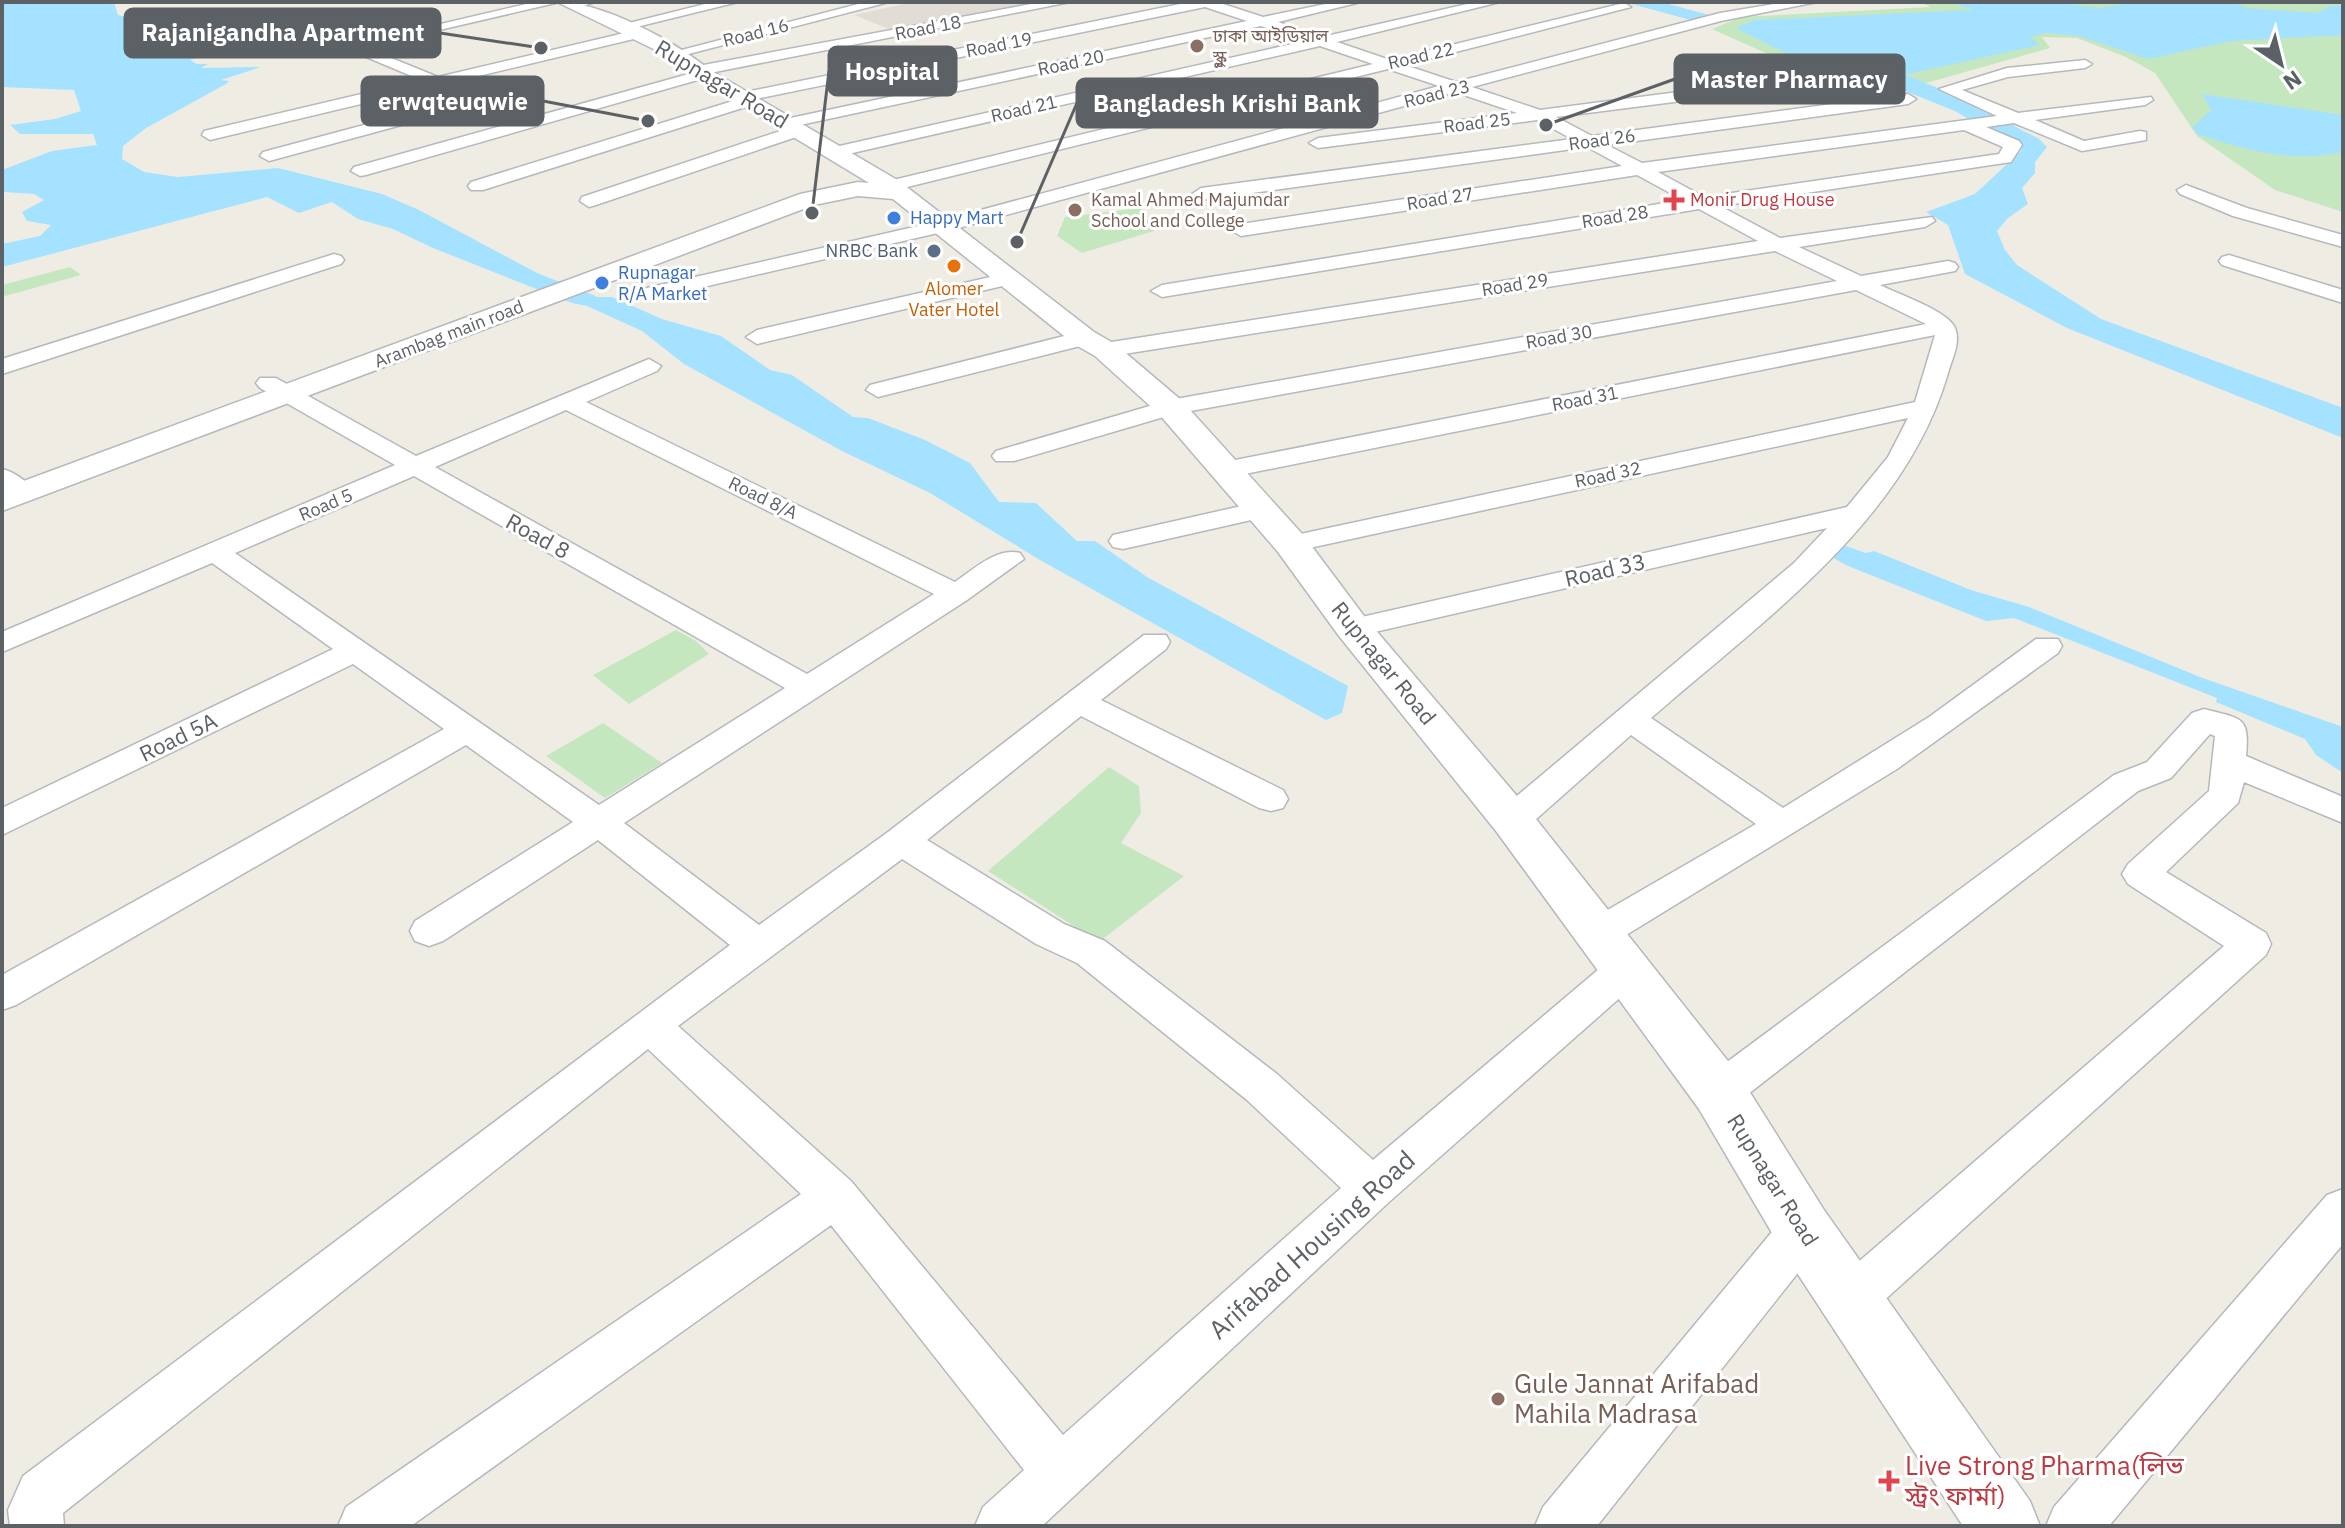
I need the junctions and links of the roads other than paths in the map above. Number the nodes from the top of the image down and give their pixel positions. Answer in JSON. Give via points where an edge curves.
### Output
{"nodes":[{"id":1,"x":731,"y":2,"type":"edge"},
{"id":2,"x":882,"y":2,"type":"edge"},
{"id":3,"x":1063,"y":2,"type":"edge"},
{"id":4,"x":1206,"y":2,"type":"edge"},
{"id":5,"x":1354,"y":2,"type":"edge"},
{"id":6,"x":1493,"y":2,"type":"edge"},
{"id":7,"x":1810,"y":2,"type":"edge"},
{"id":8,"x":570,"y":3,"type":"edge"},
{"id":9,"x":1624,"y":6,"type":"edge"},
{"id":10,"x":1668,"y":18,"type":"dead end"},
{"id":11,"x":1264,"y":21,"type":"junction"},
{"id":12,"x":1698,"y":26,"type":"junction"},
{"id":13,"x":628,"y":30,"type":"junction"},
{"id":14,"x":405,"y":34,"type":"dead end"},
{"id":15,"x":1322,"y":40,"type":"junction"},
{"id":16,"x":369,"y":53,"type":"dead end"},
{"id":17,"x":1389,"y":63,"type":"junction"},
{"id":18,"x":2085,"y":64,"type":"dead end"},
{"id":19,"x":693,"y":66,"type":"junction"},
{"id":20,"x":1831,"y":77,"type":"dead end"},
{"id":21,"x":434,"y":81,"type":"junction"},
{"id":22,"x":1461,"y":88,"type":"junction"},
{"id":23,"x":746,"y":99,"type":"junction"},
{"id":24,"x":1908,"y":99,"type":"dead end"},
{"id":25,"x":2145,"y":100,"type":"dead end"},
{"id":26,"x":517,"y":112,"type":"dead end"},
{"id":27,"x":1540,"y":115,"type":"junction"},
{"id":28,"x":2012,"y":118,"type":"junction"},
{"id":29,"x":541,"y":121,"type":"junction"},
{"id":30,"x":1967,"y":124,"type":"junction"},
{"id":31,"x":793,"y":127,"type":"junction"},
{"id":32,"x":210,"y":135,"type":"dead end"},
{"id":33,"x":2140,"y":136,"type":"dead end"},
{"id":34,"x":1590,"y":142,"type":"junction"},
{"id":35,"x":269,"y":156,"type":"dead end"},
{"id":36,"x":846,"y":158,"type":"junction"},
{"id":37,"x":1170,"y":162,"type":"junction"},
{"id":38,"x":1640,"y":169,"type":"junction"},
{"id":39,"x":360,"y":171,"type":"dead end"},
{"id":40,"x":477,"y":186,"type":"dead end"},
{"id":41,"x":895,"y":190,"type":"junction"},
{"id":42,"x":2186,"y":190,"type":"dead end"},
{"id":43,"x":1201,"y":194,"type":"junction"},
{"id":44,"x":589,"y":201,"type":"dead end"},
{"id":45,"x":1700,"y":203,"type":"junction"},
{"id":46,"x":1231,"y":221,"type":"junction"},
{"id":47,"x":1925,"y":221,"type":"dead end"},
{"id":48,"x":944,"y":226,"type":"junction"},
{"id":49,"x":2343,"y":241,"type":"edge"},
{"id":50,"x":1777,"y":244,"type":"junction"},
{"id":51,"x":334,"y":260,"type":"dead end"},
{"id":52,"x":2229,"y":261,"type":"dead end"},
{"id":53,"x":1948,"y":267,"type":"dead end"},
{"id":54,"x":1283,"y":271,"type":"junction"},
{"id":55,"x":570,"y":279,"type":"junction"},
{"id":56,"x":1008,"y":279,"type":"junction"},
{"id":57,"x":1859,"y":283,"type":"junction"},
{"id":58,"x":1162,"y":291,"type":"dead end"},
{"id":59,"x":647,"y":294,"type":"dead end"},
{"id":60,"x":2343,"y":297,"type":"edge"},
{"id":61,"x":1944,"y":327,"type":"junction"},
{"id":62,"x":757,"y":337,"type":"dead end"},
{"id":63,"x":1094,"y":344,"type":"junction"},
{"id":64,"x":649,"y":366,"type":"dead end"},
{"id":65,"x":2,"y":367,"type":"edge"},
{"id":66,"x":278,"y":389,"type":"junction"},
{"id":67,"x":878,"y":390,"type":"dead end"},
{"id":68,"x":568,"y":402,"type":"junction"},
{"id":69,"x":1170,"y":407,"type":"junction"},
{"id":70,"x":1926,"y":407,"type":"junction"},
{"id":71,"x":1005,"y":456,"type":"dead end"},
{"id":72,"x":416,"y":467,"type":"junction"},
{"id":73,"x":1225,"y":470,"type":"junction"},
{"id":74,"x":7,"y":486,"type":"edge"},
{"id":75,"x":1259,"y":510,"type":"junction"},
{"id":76,"x":1856,"y":513,"type":"junction"},
{"id":77,"x":1123,"y":541,"type":"dead end"},
{"id":78,"x":1291,"y":544,"type":"junction"},
{"id":79,"x":215,"y":552,"type":"junction"},
{"id":80,"x":1010,"y":559,"type":"dead end"},
{"id":81,"x":957,"y":594,"type":"junction"},
{"id":82,"x":1353,"y":628,"type":"junction"},
{"id":83,"x":1155,"y":642,"type":"dead end"},
{"id":84,"x":2,"y":643,"type":"edge"},
{"id":85,"x":2047,"y":646,"type":"dead end"},
{"id":86,"x":354,"y":651,"type":"junction"},
{"id":87,"x":808,"y":688,"type":"junction"},
{"id":88,"x":1079,"y":702,"type":"junction"},
{"id":89,"x":1630,"y":719,"type":"junction"},
{"id":90,"x":465,"y":731,"type":"junction"},
{"id":91,"x":2230,"y":762,"type":"junction"},
{"id":92,"x":1271,"y":799,"type":"dead end"},
{"id":93,"x":2343,"y":811,"type":"edge"},
{"id":94,"x":1512,"y":820,"type":"junction"},
{"id":95,"x":597,"y":821,"type":"junction"},
{"id":96,"x":2,"y":823,"type":"edge"},
{"id":97,"x":1780,"y":823,"type":"junction"},
{"id":98,"x":901,"y":841,"type":"junction"},
{"id":99,"x":429,"y":931,"type":"dead end"},
{"id":100,"x":758,"y":945,"type":"junction"},
{"id":101,"x":1613,"y":951,"type":"junction"},
{"id":102,"x":2,"y":994,"type":"edge"},
{"id":103,"x":649,"y":1025,"type":"junction"},
{"id":104,"x":1719,"y":1092,"type":"junction"},
{"id":105,"x":1373,"y":1188,"type":"junction"},
{"id":106,"x":835,"y":1196,"type":"junction"},
{"id":107,"x":2343,"y":1210,"type":"edge"},
{"id":108,"x":1803,"y":1230,"type":"junction"},
{"id":109,"x":1851,"y":1299,"type":"junction"},
{"id":110,"x":1060,"y":1472,"type":"junction"},
{"id":111,"x":37,"y":1526,"type":"edge"},
{"id":112,"x":365,"y":1526,"type":"edge"},
{"id":113,"x":1002,"y":1526,"type":"edge"},
{"id":114,"x":1562,"y":1526,"type":"edge"},
{"id":115,"x":2005,"y":1526,"type":"edge"},
{"id":116,"x":2073,"y":1526,"type":"edge"}],
"edges":[{"from":1,"to":13,"type":"street"},
{"from":2,"to":19,"type":"street","name":"Road 16"},
{"from":3,"to":19,"type":"street","name":"Road 18"},
{"from":4,"to":11,"type":"street"},
{"from":4,"to":23,"type":"street","name":"Road 19"},
{"from":5,"to":11,"type":"street","name":"Road 20"},
{"from":6,"to":15,"type":"street","name":"Road 21"},
{"from":7,"to":12,"type":"street","name":"Road 23","via":[[1720,17]]},
{"from":8,"to":13,"type":"street","name":"Rupnagar Road"},
{"from":8,"to":14,"type":"street"},
{"from":9,"to":17,"type":"street","name":"Road 22"},
{"from":10,"to":12,"type":"street"},
{"from":11,"to":15,"type":"street"},
{"from":11,"to":31,"type":"street","name":"Road 20"},
{"from":12,"to":22,"type":"street","name":"Road 23"},
{"from":13,"to":19,"type":"street","name":"Rupnagar Road"},
{"from":13,"to":21,"type":"street"},
{"from":15,"to":17,"type":"street"},
{"from":15,"to":36,"type":"street","name":"Road 21"},
{"from":16,"to":21,"type":"street"},
{"from":17,"to":22,"type":"street"},
{"from":17,"to":41,"type":"street","name":"Road 22"},
{"from":18,"to":28,"type":"street","via":[[2007,73],[1947,89]]},
{"from":19,"to":23,"type":"street","name":"Rupnagar Road"},
{"from":19,"to":29,"type":"street"},
{"from":20,"to":27,"type":"street","name":"Road 25"},
{"from":21,"to":32,"type":"street"},
{"from":21,"to":35,"type":"street","via":[[486,101]]},
{"from":22,"to":27,"type":"street"},
{"from":22,"to":37,"type":"street","name":"Road 23"},
{"from":23,"to":31,"type":"street","name":"Rupnagar Road"},
{"from":23,"to":40,"type":"street","name":"Road 19"},
{"from":24,"to":34,"type":"street","name":"Road 26"},
{"from":25,"to":28,"type":"street","name":"Road 27"},
{"from":26,"to":29,"type":"street"},
{"from":27,"to":34,"type":"street"},
{"from":27,"to":37,"type":"street","name":"Road 25"},
{"from":28,"to":30,"type":"street","name":"Road 27"},
{"from":28,"to":33,"type":"street","via":[[2082,146]]},
{"from":29,"to":39,"type":"street"},
{"from":30,"to":38,"type":"street","name":"Road 27"},
{"from":30,"to":45,"type":"street","name":"Road 28","via":[[2013,145],[2005,158]]},
{"from":31,"to":36,"type":"street","name":"Rupnagar Road"},
{"from":31,"to":44,"type":"street"},
{"from":34,"to":38,"type":"street"},
{"from":34,"to":43,"type":"street","name":"Road 26"},
{"from":36,"to":41,"type":"street","name":"Rupnagar Road"},
{"from":36,"to":55,"type":"street","name":"Arambag main road"},
{"from":37,"to":43,"type":"street"},
{"from":37,"to":48,"type":"street","name":"Road 23"},
{"from":38,"to":45,"type":"street"},
{"from":38,"to":46,"type":"street","name":"Road 27"},
{"from":41,"to":48,"type":"street","name":"Rupnagar Road"},
{"from":41,"to":55,"type":"street","name":"Arambag main road","via":[[858,189],[808,199]]},
{"from":42,"to":49,"type":"street","via":[[2240,212]]},
{"from":43,"to":46,"type":"street"},
{"from":45,"to":50,"type":"street"},
{"from":45,"to":54,"type":"street","name":"Road 28"},
{"from":46,"to":54,"type":"street"},
{"from":47,"to":50,"type":"street","name":"Road 29"},
{"from":48,"to":56,"type":"street","name":"Rupnagar Road"},
{"from":48,"to":59,"type":"street","name":"Road 23"},
{"from":50,"to":57,"type":"street"},
{"from":50,"to":63,"type":"street","name":"Road 29"},
{"from":51,"to":65,"type":"street"},
{"from":52,"to":60,"type":"street"},
{"from":53,"to":57,"type":"street","name":"Road 30"},
{"from":54,"to":58,"type":"street","name":"Road 28"},
{"from":55,"to":66,"type":"street","name":"Arambag main road"},
{"from":56,"to":62,"type":"street"},
{"from":56,"to":63,"type":"street","name":"Rupnagar Road"},
{"from":57,"to":61,"type":"street"},
{"from":57,"to":69,"type":"street","name":"Road 30"},
{"from":61,"to":70,"type":"street","via":[[1947,337]]},
{"from":61,"to":73,"type":"street","name":"Road 31"},
{"from":63,"to":67,"type":"street","name":"Road 29"},
{"from":63,"to":69,"type":"street","name":"Rupnagar Road"},
{"from":64,"to":68,"type":"street","name":"Road 5"},
{"from":66,"to":72,"type":"street","name":"Road 8"},
{"from":66,"to":74,"type":"street","name":"Arambag main road"},
{"from":68,"to":72,"type":"street","name":"Road 5"},
{"from":68,"to":81,"type":"street","name":"Road 8/A"},
{"from":69,"to":71,"type":"street","name":"Road 30"},
{"from":69,"to":73,"type":"street","name":"Rupnagar Road"},
{"from":70,"to":76,"type":"street","via":[[1900,459]]},
{"from":70,"to":78,"type":"street","name":"Road 32"},
{"from":72,"to":79,"type":"street","name":"Road 5"},
{"from":72,"to":87,"type":"street","name":"Road 8"},
{"from":73,"to":75,"type":"street","name":"Rupnagar Road"},
{"from":75,"to":77,"type":"street"},
{"from":75,"to":78,"type":"street","name":"Rupnagar Road"},
{"from":76,"to":82,"type":"street","name":"Road 33"},
{"from":76,"to":89,"type":"street","via":[[1804,569]]},
{"from":78,"to":82,"type":"street","name":"Rupnagar Road"},
{"from":79,"to":84,"type":"street","name":"Road 5"},
{"from":79,"to":86,"type":"street"},
{"from":80,"to":81,"type":"street"},
{"from":81,"to":87,"type":"street"},
{"from":82,"to":94,"type":"street","name":"Rupnagar Road"},
{"from":83,"to":88,"type":"street"},
{"from":85,"to":97,"type":"street","name":"Arifabad Housing Road","via":[[1984,697]]},
{"from":86,"to":90,"type":"street"},
{"from":86,"to":96,"type":"street","name":"Road 5A"},
{"from":87,"to":95,"type":"street"},
{"from":88,"to":92,"type":"street"},
{"from":88,"to":98,"type":"street"},
{"from":89,"to":94,"type":"street"},
{"from":89,"to":97,"type":"street"},
{"from":90,"to":95,"type":"street"},
{"from":90,"to":102,"type":"street"},
{"from":91,"to":93,"type":"street"},
{"from":91,"to":104,"type":"street","via":[[2232,730],[2204,720],[2159,770],[2126,783]]},
{"from":91,"to":109,"type":"street","via":[[2226,795],[2141,874],[2252,944]]},
{"from":94,"to":101,"type":"street","name":"Rupnagar Road"},
{"from":95,"to":99,"type":"street"},
{"from":95,"to":100,"type":"street"},
{"from":97,"to":101,"type":"street","name":"Arifabad Housing Road"},
{"from":98,"to":100,"type":"street"},
{"from":98,"to":105,"type":"street","via":[[1050,934],[1091,952],[1262,1087]]},
{"from":100,"to":103,"type":"street"},
{"from":101,"to":104,"type":"street","name":"Rupnagar Road"},
{"from":101,"to":105,"type":"street","name":"Arifabad Housing Road"},
{"from":103,"to":106,"type":"street"},
{"from":103,"to":111,"type":"street","via":[[42,1495],[35,1510]]},
{"from":104,"to":108,"type":"street","name":"Rupnagar Road"},
{"from":105,"to":110,"type":"street","name":"Arifabad Housing Road"},
{"from":106,"to":110,"type":"street"},
{"from":106,"to":112,"type":"street"},
{"from":107,"to":116,"type":"street"},
{"from":108,"to":109,"type":"street","name":"Rupnagar Road"},
{"from":108,"to":114,"type":"street"},
{"from":109,"to":115,"type":"street","name":"Rupnagar Road"},
{"from":110,"to":113,"type":"street","name":"Arifabad Housing Road"}]}
